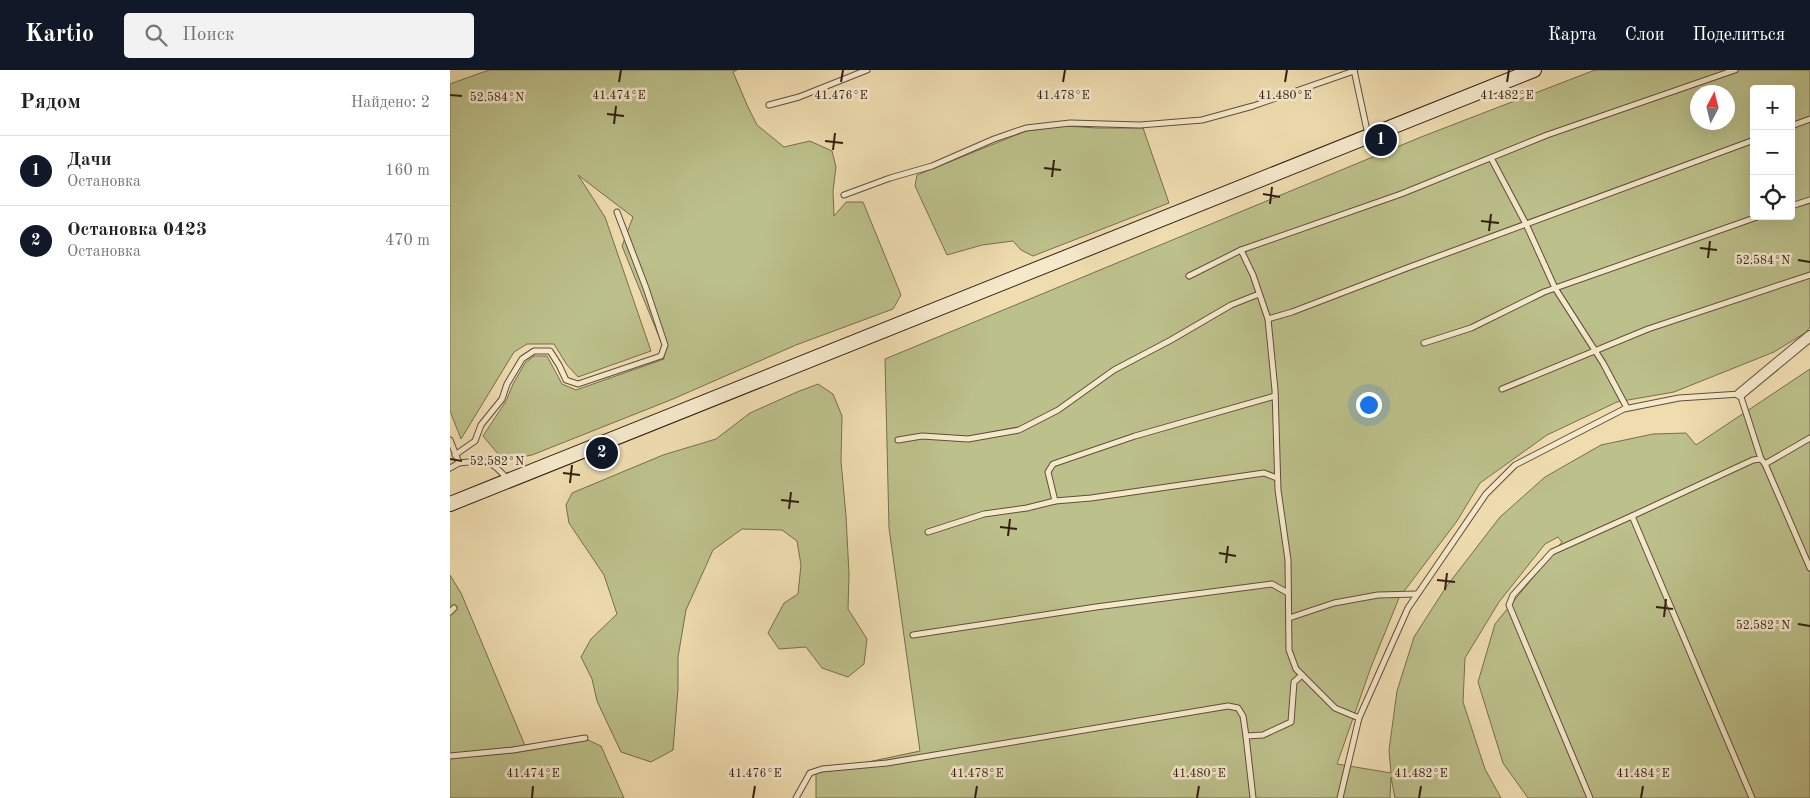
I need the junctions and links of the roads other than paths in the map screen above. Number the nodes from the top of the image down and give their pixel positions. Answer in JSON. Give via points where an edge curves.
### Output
{"nodes":[{"id":1,"x":867,"y":70,"type":"edge"},
{"id":2,"x":1534,"y":70,"type":"edge"},
{"id":3,"x":1735,"y":70,"type":"edge"},
{"id":4,"x":1354,"y":71,"type":"edge"},
{"id":5,"x":769,"y":105,"type":"dead end"},
{"id":6,"x":1810,"y":119,"type":"edge"},
{"id":7,"x":1795,"y":125,"type":"edge"},
{"id":8,"x":1368,"y":136,"type":"junction"},
{"id":9,"x":1750,"y":141,"type":"edge"},
{"id":10,"x":1491,"y":158,"type":"junction"},
{"id":11,"x":844,"y":195,"type":"dead end"},
{"id":12,"x":1810,"y":200,"type":"edge"},
{"id":13,"x":1795,"y":205,"type":"edge"},
{"id":14,"x":617,"y":212,"type":"dead end"},
{"id":15,"x":1750,"y":220,"type":"edge"},
{"id":16,"x":1526,"y":224,"type":"junction"},
{"id":17,"x":1241,"y":250,"type":"junction"},
{"id":18,"x":1810,"y":275,"type":"edge"},
{"id":19,"x":1189,"y":276,"type":"dead end"},
{"id":20,"x":1555,"y":288,"type":"junction"},
{"id":21,"x":1259,"y":294,"type":"junction"},
{"id":22,"x":1268,"y":319,"type":"junction"},
{"id":23,"x":1810,"y":336,"type":"edge"},
{"id":24,"x":1424,"y":342,"type":"dead end"},
{"id":25,"x":1595,"y":349,"type":"junction"},
{"id":26,"x":1502,"y":389,"type":"dead end"},
{"id":27,"x":1740,"y":394,"type":"junction"},
{"id":28,"x":1275,"y":396,"type":"junction"},
{"id":29,"x":1627,"y":408,"type":"junction"},
{"id":30,"x":1810,"y":438,"type":"edge"},
{"id":31,"x":450,"y":440,"type":"edge"},
{"id":32,"x":898,"y":440,"type":"dead end"},
{"id":33,"x":455,"y":455,"type":"junction"},
{"id":34,"x":1761,"y":459,"type":"junction"},
{"id":35,"x":459,"y":462,"type":"junction"},
{"id":36,"x":1765,"y":464,"type":"junction"},
{"id":37,"x":450,"y":468,"type":"edge"},
{"id":38,"x":1278,"y":478,"type":"junction"},
{"id":39,"x":508,"y":481,"type":"junction"},
{"id":40,"x":1055,"y":501,"type":"junction"},
{"id":41,"x":450,"y":504,"type":"edge"},
{"id":42,"x":1632,"y":516,"type":"junction"},
{"id":43,"x":928,"y":532,"type":"dead end"},
{"id":44,"x":1810,"y":568,"type":"edge"},
{"id":45,"x":1288,"y":592,"type":"junction"},
{"id":46,"x":1417,"y":594,"type":"junction"},
{"id":47,"x":1289,"y":618,"type":"junction"},
{"id":48,"x":913,"y":635,"type":"dead end"},
{"id":49,"x":1302,"y":674,"type":"junction"},
{"id":50,"x":1359,"y":718,"type":"junction"},
{"id":51,"x":1246,"y":736,"type":"junction"},
{"id":52,"x":585,"y":738,"type":"dead end"},
{"id":53,"x":450,"y":756,"type":"edge"},
{"id":54,"x":796,"y":798,"type":"edge"},
{"id":55,"x":1253,"y":798,"type":"edge"},
{"id":56,"x":1340,"y":798,"type":"edge"},
{"id":57,"x":1590,"y":798,"type":"edge"},
{"id":58,"x":1752,"y":798,"type":"edge"}],
"edges":[{"from":1,"to":5,"type":"lane","via":[[799,97]]},
{"from":2,"to":8,"type":"main road"},
{"from":3,"to":10,"type":"lane","via":[[1547,135]]},
{"from":4,"to":8,"type":"lane"},
{"from":4,"to":11,"type":"lane","via":[[1202,120],[1140,125],[1070,123],[1026,128],[932,166]]},
{"from":6,"to":7,"type":"lane"},
{"from":8,"to":39,"type":"main road"},
{"from":9,"to":16,"type":"lane"},
{"from":10,"to":16,"type":"lane"},
{"from":10,"to":17,"type":"lane","via":[[1401,194]]},
{"from":12,"to":13,"type":"lane"},
{"from":14,"to":33,"type":"lane","via":[[665,345],[661,356],[578,384],[566,380],[550,351],[534,350],[522,358],[502,399],[481,426],[475,441]]},
{"from":15,"to":20,"type":"lane"},
{"from":16,"to":20,"type":"lane"},
{"from":16,"to":22,"type":"lane"},
{"from":17,"to":19,"type":"lane"},
{"from":17,"to":21,"type":"lane"},
{"from":18,"to":25,"type":"lane"},
{"from":20,"to":24,"type":"lane","via":[[1471,328]]},
{"from":20,"to":25,"type":"lane"},
{"from":21,"to":22,"type":"lane"},
{"from":21,"to":32,"type":"lane","via":[[1231,305],[1114,370],[1058,410],[1019,430],[968,439],[922,436]]},
{"from":22,"to":28,"type":"lane"},
{"from":23,"to":27,"type":"street"},
{"from":25,"to":26,"type":"lane"},
{"from":25,"to":29,"type":"lane"},
{"from":27,"to":29,"type":"lane","via":[[1679,398]]},
{"from":27,"to":34,"type":"lane"},
{"from":28,"to":38,"type":"lane"},
{"from":28,"to":40,"type":"lane","via":[[1135,436],[1053,464],[1048,472]]},
{"from":29,"to":46,"type":"lane","via":[[1515,465],[1486,494]]},
{"from":30,"to":36,"type":"lane"},
{"from":31,"to":33,"type":"lane"},
{"from":33,"to":35,"type":"lane"},
{"from":34,"to":36,"type":"lane"},
{"from":34,"to":42,"type":"lane"},
{"from":35,"to":37,"type":"lane"},
{"from":35,"to":39,"type":"lane","via":[[484,460],[497,467]]},
{"from":36,"to":44,"type":"lane"},
{"from":38,"to":40,"type":"lane","via":[[1264,473]]},
{"from":38,"to":45,"type":"lane","via":[[1288,560]]},
{"from":39,"to":41,"type":"main road"},
{"from":40,"to":43,"type":"lane","via":[[984,514]]},
{"from":42,"to":57,"type":"lane","via":[[1552,552],[1513,595],[1509,605]]},
{"from":42,"to":58,"type":"lane"},
{"from":45,"to":47,"type":"lane"},
{"from":45,"to":48,"type":"lane","via":[[1272,584]]},
{"from":46,"to":47,"type":"lane","via":[[1378,595],[1334,603]]},
{"from":46,"to":50,"type":"lane"},
{"from":47,"to":49,"type":"lane","via":[[1289,650]]},
{"from":49,"to":50,"type":"lane","via":[[1335,708]]},
{"from":49,"to":51,"type":"lane","via":[[1294,682],[1291,722],[1263,735]]},
{"from":50,"to":56,"type":"lane"},
{"from":51,"to":54,"type":"lane","via":[[1243,716],[1238,708],[1228,706],[887,763],[822,769],[810,773]]},
{"from":51,"to":55,"type":"lane"},
{"from":52,"to":53,"type":"lane"}]}
